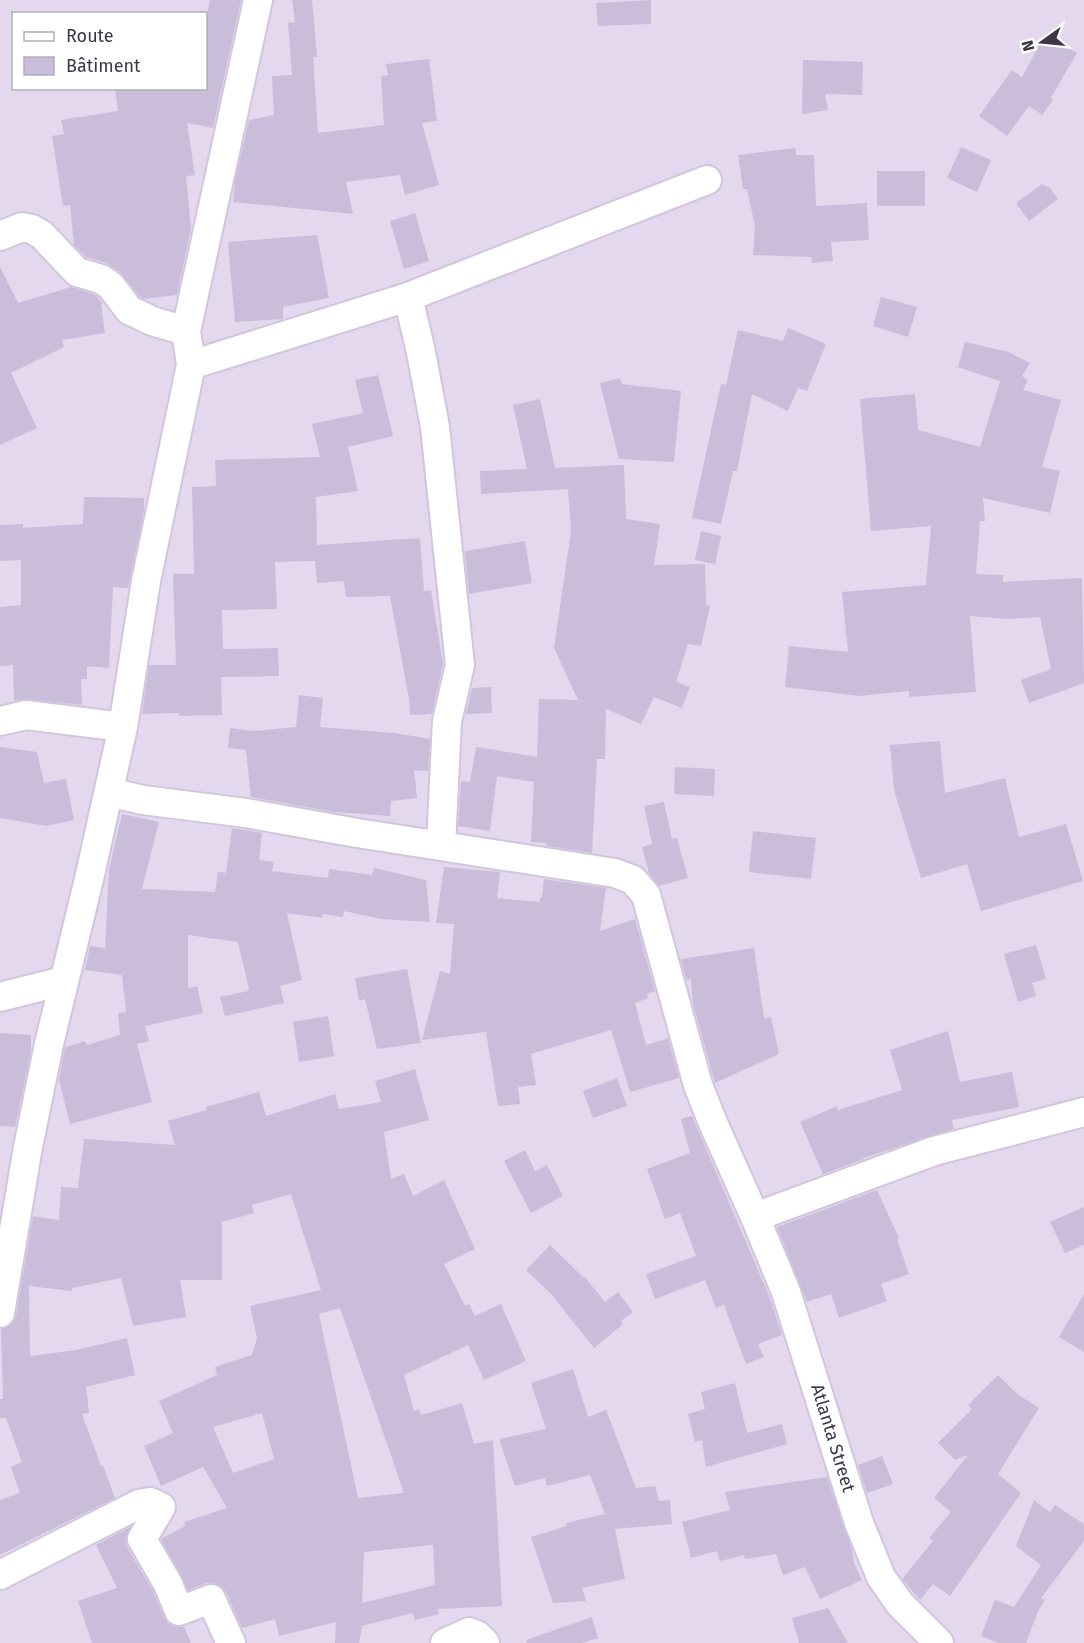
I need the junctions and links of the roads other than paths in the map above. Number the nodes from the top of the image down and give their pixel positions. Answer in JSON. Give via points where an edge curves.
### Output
{"nodes":[{"id":1,"x":258,"y":0,"type":"edge"},
{"id":2,"x":707,"y":180,"type":"dead end"},
{"id":3,"x":0,"y":236,"type":"edge"},
{"id":4,"x":408,"y":297,"type":"junction"},
{"id":5,"x":186,"y":331,"type":"junction"},
{"id":6,"x":191,"y":365,"type":"junction"},
{"id":7,"x":0,"y":721,"type":"edge"},
{"id":8,"x":123,"y":727,"type":"junction"},
{"id":9,"x":109,"y":792,"type":"junction"},
{"id":10,"x":441,"y":845,"type":"junction"},
{"id":11,"x":63,"y":981,"type":"junction"},
{"id":12,"x":0,"y":997,"type":"edge"},
{"id":13,"x":1084,"y":1112,"type":"edge"},
{"id":14,"x":755,"y":1217,"type":"junction"},
{"id":15,"x":0,"y":1313,"type":"edge"},
{"id":16,"x":0,"y":1575,"type":"edge"},
{"id":17,"x":231,"y":1643,"type":"edge"},
{"id":18,"x":445,"y":1643,"type":"edge"},
{"id":19,"x":485,"y":1643,"type":"edge"},
{"id":20,"x":939,"y":1643,"type":"edge"}],
"edges":[{"from":1,"to":5,"type":"street"},
{"from":2,"to":4,"type":"street"},
{"from":3,"to":5,"type":"street","via":[[22,227],[32,228],[77,272],[111,286],[129,310]]},
{"from":4,"to":6,"type":"street"},
{"from":4,"to":10,"type":"street","via":[[435,427],[460,665],[447,721]]},
{"from":5,"to":6,"type":"street"},
{"from":6,"to":8,"type":"street","via":[[146,581]]},
{"from":7,"to":8,"type":"street","via":[[26,715]]},
{"from":8,"to":9,"type":"street"},
{"from":9,"to":10,"type":"street","name":"Atlanta Street"},
{"from":9,"to":11,"type":"street"},
{"from":10,"to":14,"type":"street","name":"Atlanta Street","via":[[615,873],[633,880],[646,895],[698,1085]]},
{"from":11,"to":12,"type":"street"},
{"from":11,"to":15,"type":"street","via":[[28,1147]]},
{"from":13,"to":14,"type":"street","via":[[934,1151]]},
{"from":14,"to":20,"type":"street","name":"Atlanta Street","via":[[786,1292],[859,1523],[881,1576],[900,1604]]},
{"from":16,"to":17,"type":"street","via":[[139,1504],[150,1502],[160,1507],[142,1539],[179,1611],[211,1599]]},
{"from":18,"to":19,"type":"street","via":[[469,1632]]}]}
